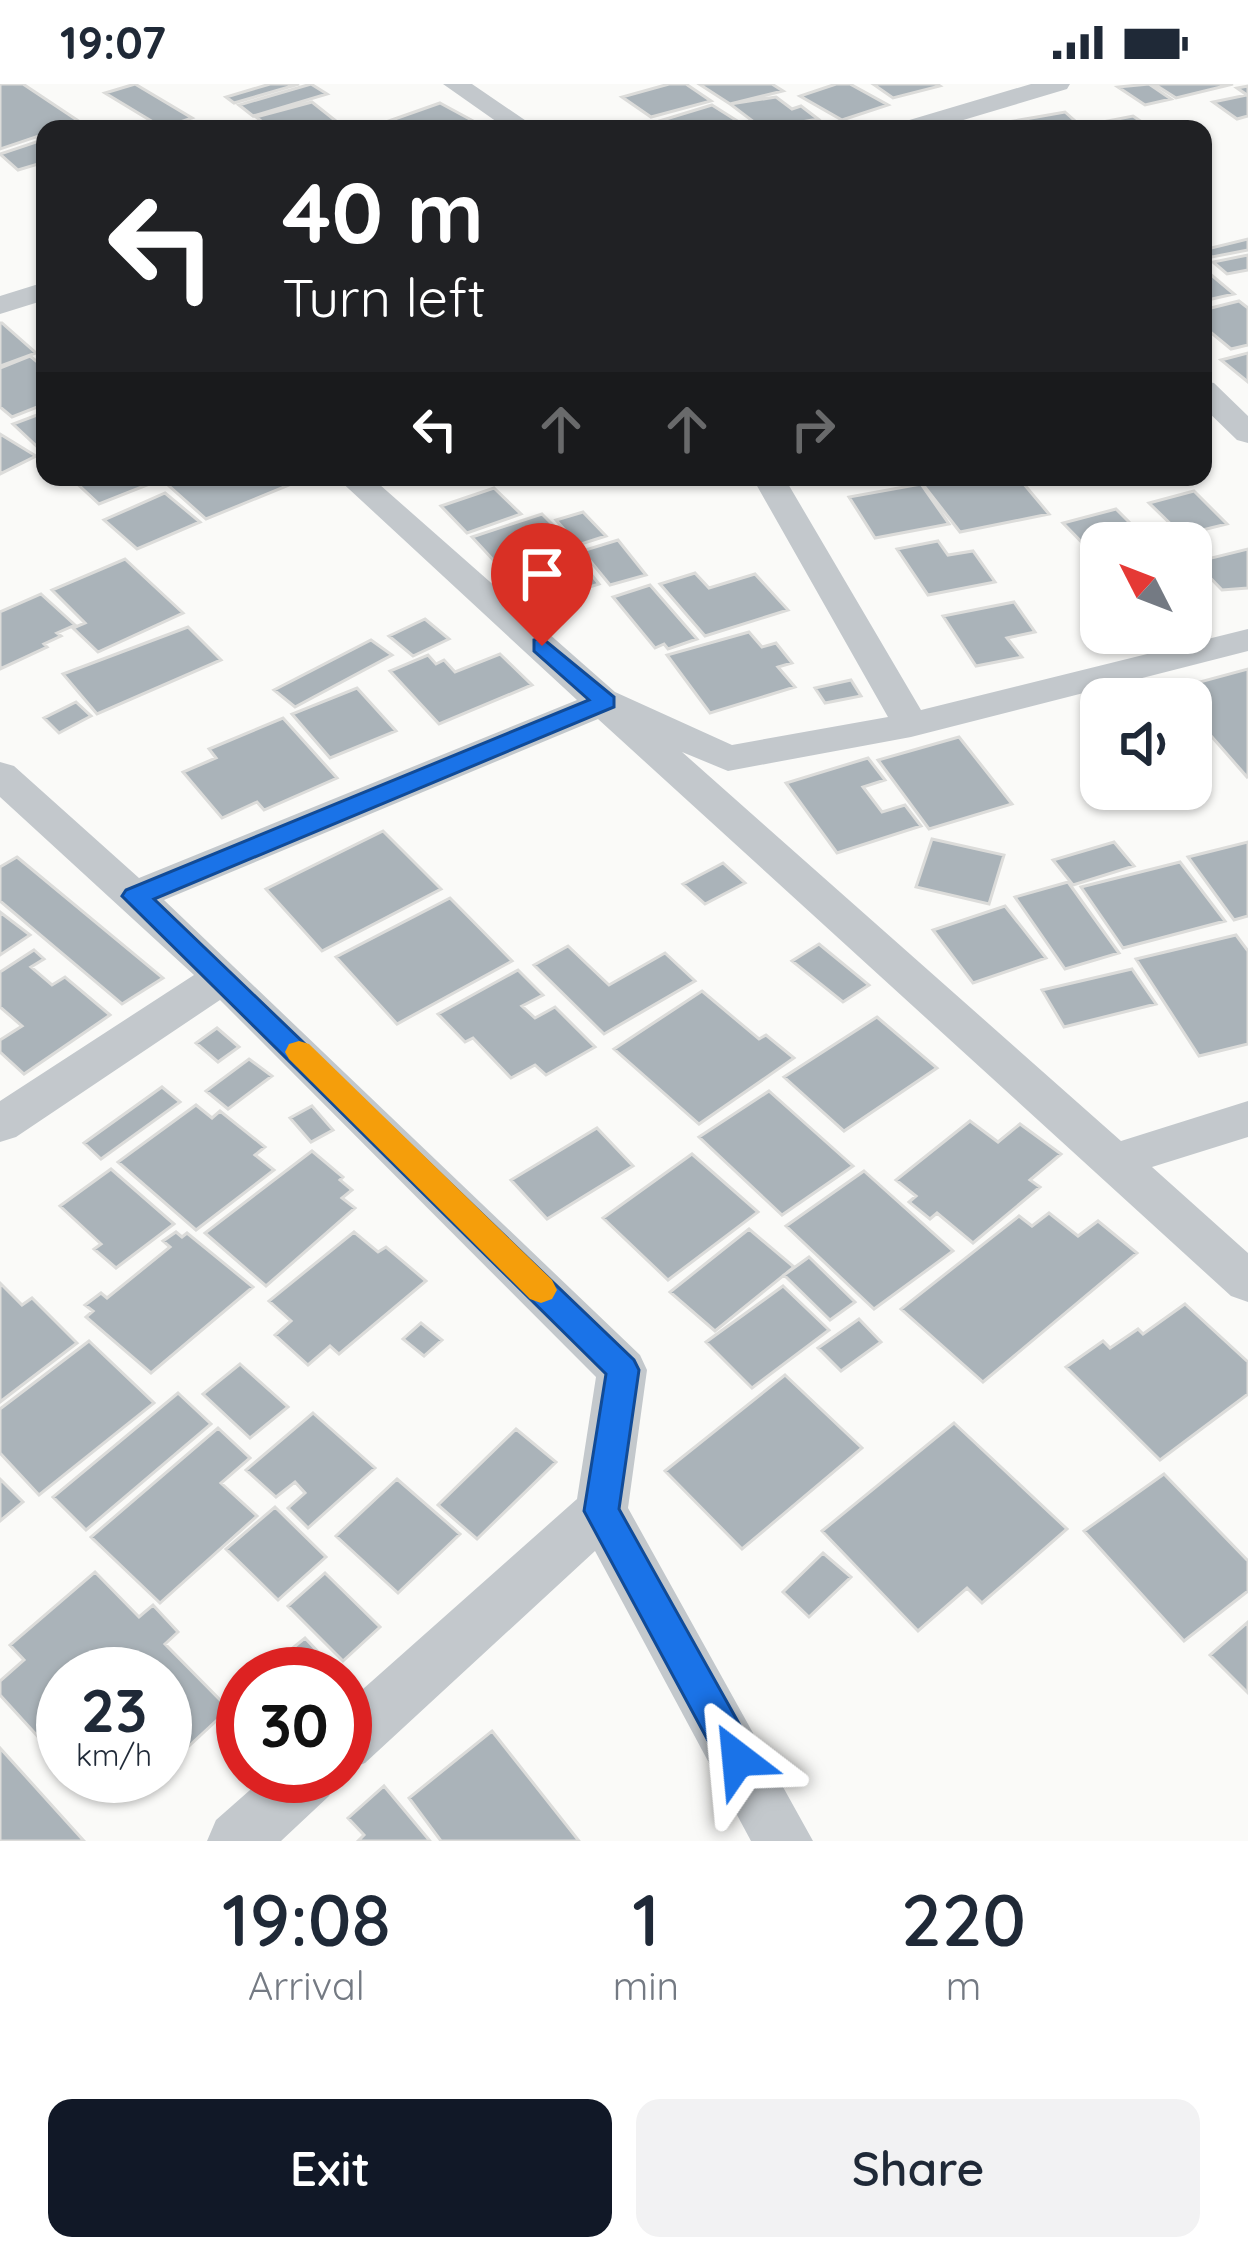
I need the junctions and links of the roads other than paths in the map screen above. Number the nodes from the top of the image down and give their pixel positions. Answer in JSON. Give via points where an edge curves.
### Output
{"nodes":[{"id":1,"x":455,"y":84,"type":"edge"},
{"id":2,"x":1058,"y":84,"type":"edge"},
{"id":3,"x":511,"y":120,"type":"edge"},
{"id":4,"x":942,"y":120,"type":"edge"},
{"id":5,"x":36,"y":294,"type":"edge"},
{"id":6,"x":0,"y":305,"type":"edge"},
{"id":7,"x":1212,"y":399,"type":"edge"},
{"id":8,"x":1248,"y":433,"type":"edge"},
{"id":9,"x":362,"y":486,"type":"edge"},
{"id":10,"x":772,"y":486,"type":"edge"},
{"id":11,"x":1248,"y":640,"type":"edge"},
{"id":12,"x":606,"y":702,"type":"junction"},
{"id":13,"x":911,"y":725,"type":"junction"},
{"id":14,"x":0,"y":775,"type":"edge"},
{"id":15,"x":135,"y":896,"type":"junction"},
{"id":16,"x":223,"y":976,"type":"junction"},
{"id":17,"x":1248,"y":1119,"type":"edge"},
{"id":18,"x":0,"y":1124,"type":"edge"},
{"id":19,"x":1111,"y":1162,"type":"junction"},
{"id":20,"x":1248,"y":1282,"type":"edge"},
{"id":21,"x":601,"y":1511,"type":"junction"},
{"id":22,"x":372,"y":1719,"type":"edge"},
{"id":23,"x":279,"y":1803,"type":"edge"},
{"id":24,"x":237,"y":1841,"type":"edge"},
{"id":25,"x":783,"y":1841,"type":"edge"}],
"edges":[{"from":1,"to":3,"type":"street"},
{"from":2,"to":4,"type":"street"},
{"from":5,"to":6,"type":"street"},
{"from":7,"to":8,"type":"street"},
{"from":9,"to":12,"type":"street"},
{"from":10,"to":13,"type":"street"},
{"from":11,"to":13,"type":"street"},
{"from":12,"to":13,"type":"street","via":[[728,758]]},
{"from":12,"to":15,"type":"street"},
{"from":12,"to":19,"type":"street"},
{"from":14,"to":15,"type":"street"},
{"from":15,"to":16,"type":"street"},
{"from":16,"to":18,"type":"street"},
{"from":16,"to":21,"type":"street","via":[[622,1370]]},
{"from":17,"to":19,"type":"street"},
{"from":19,"to":20,"type":"street"},
{"from":21,"to":22,"type":"street"},
{"from":21,"to":25,"type":"street"},
{"from":23,"to":24,"type":"street"}]}
